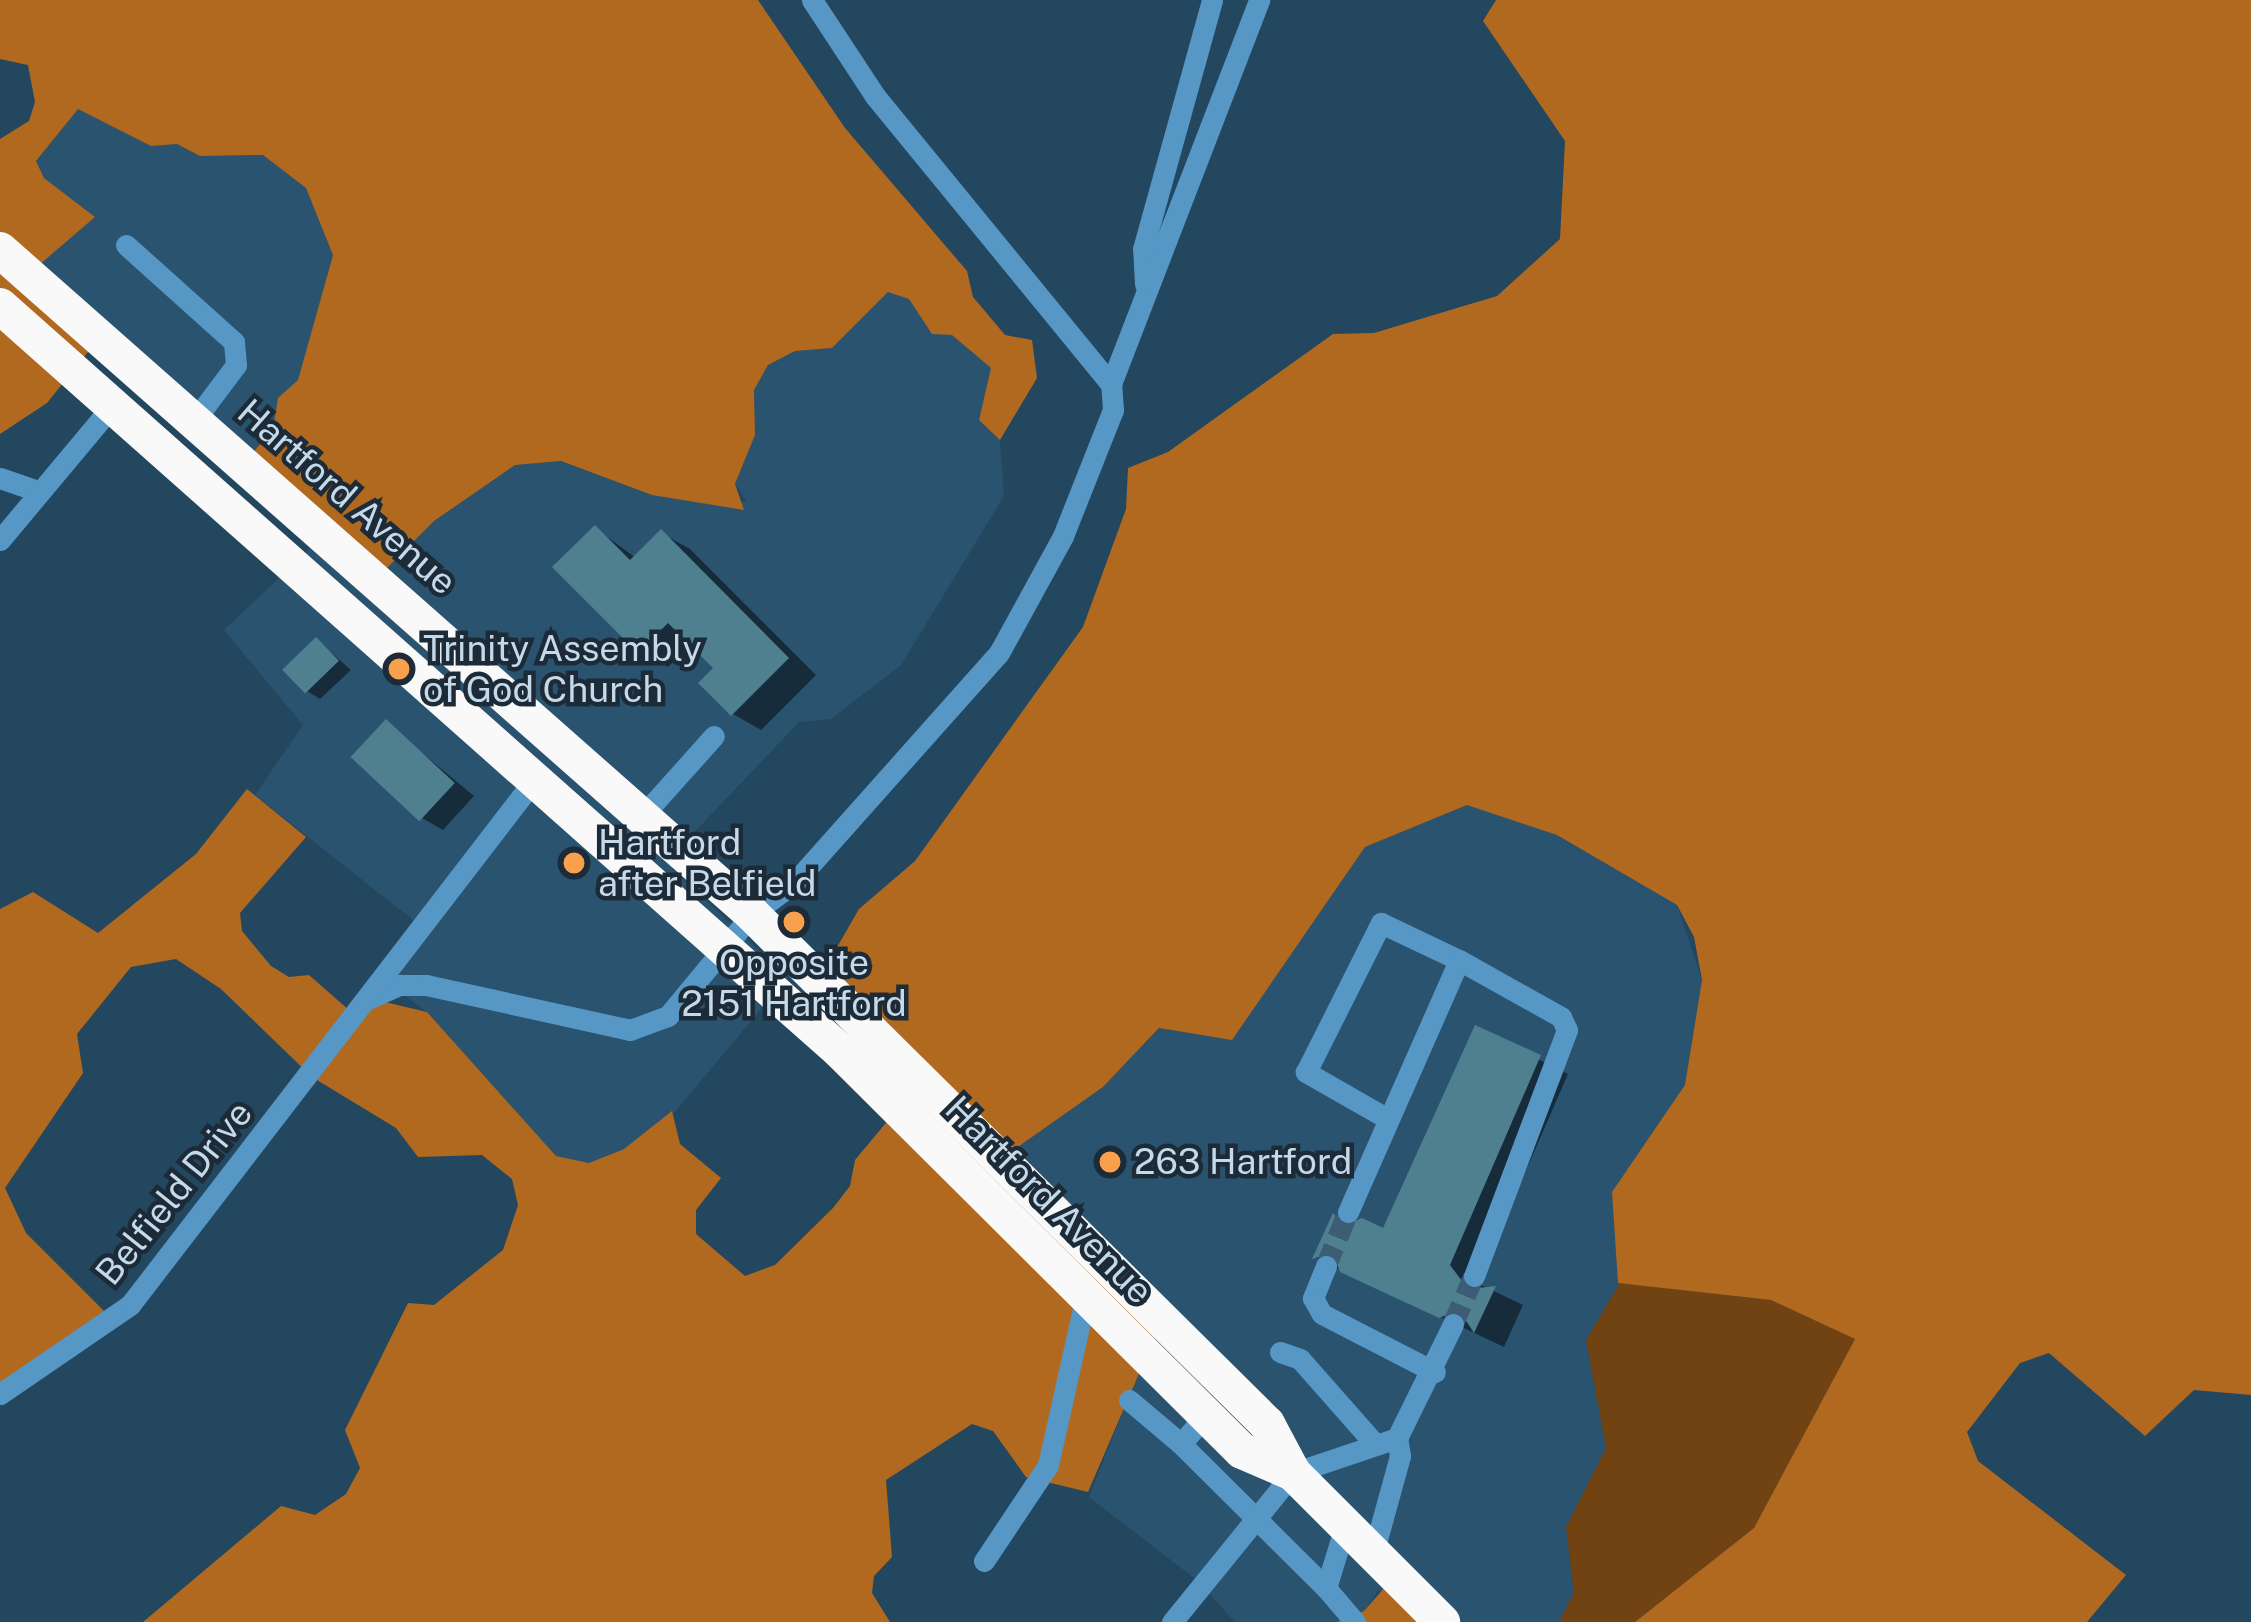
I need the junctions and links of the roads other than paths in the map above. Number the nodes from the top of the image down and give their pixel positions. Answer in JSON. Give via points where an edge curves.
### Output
{"nodes":[{"id":1,"x":812,"y":0,"type":"edge"},
{"id":2,"x":1212,"y":0,"type":"edge"},
{"id":3,"x":1258,"y":0,"type":"edge"},
{"id":4,"x":1269,"y":0,"type":"edge"},
{"id":5,"x":1248,"y":28,"type":"junction"},
{"id":6,"x":126,"y":244,"type":"dead end"},
{"id":7,"x":0,"y":250,"type":"edge"},
{"id":8,"x":1146,"y":291,"type":"junction"},
{"id":9,"x":0,"y":306,"type":"edge"},
{"id":10,"x":1112,"y":384,"type":"junction"},
{"id":11,"x":113,"y":404,"type":"junction"},
{"id":12,"x":194,"y":421,"type":"junction"},
{"id":13,"x":0,"y":478,"type":"edge"},
{"id":14,"x":38,"y":490,"type":"junction"},
{"id":15,"x":0,"y":540,"type":"edge"},
{"id":16,"x":714,"y":736,"type":"dead end"},
{"id":17,"x":538,"y":775,"type":"junction"},
{"id":18,"x":643,"y":815,"type":"junction"},
{"id":19,"x":752,"y":914,"type":"junction"},
{"id":20,"x":725,"y":946,"type":"junction"},
{"id":21,"x":1459,"y":960,"type":"junction"},
{"id":22,"x":368,"y":999,"type":"junction"},
{"id":23,"x":1388,"y":1120,"type":"junction"},
{"id":24,"x":1348,"y":1212,"type":"tunnel mouth"},
{"id":25,"x":1326,"y":1266,"type":"tunnel mouth"},
{"id":26,"x":1474,"y":1276,"type":"tunnel mouth"},
{"id":27,"x":1085,"y":1299,"type":"junction"},
{"id":28,"x":1453,"y":1324,"type":"tunnel mouth"},
{"id":29,"x":1280,"y":1352,"type":"dead end"},
{"id":30,"x":1435,"y":1372,"type":"junction"},
{"id":31,"x":0,"y":1394,"type":"edge"},
{"id":32,"x":1130,"y":1400,"type":"dead end"},
{"id":33,"x":1205,"y":1415,"type":"junction"},
{"id":34,"x":1386,"y":1441,"type":"junction"},
{"id":35,"x":1181,"y":1444,"type":"junction"},
{"id":36,"x":1293,"y":1473,"type":"junction"},
{"id":37,"x":1259,"y":1521,"type":"junction"},
{"id":38,"x":1345,"y":1526,"type":"junction"},
{"id":39,"x":1373,"y":1554,"type":"junction"},
{"id":40,"x":983,"y":1561,"type":"dead end"},
{"id":41,"x":1327,"y":1588,"type":"junction"},
{"id":42,"x":1172,"y":1622,"type":"edge"},
{"id":43,"x":1355,"y":1622,"type":"edge"},
{"id":44,"x":1442,"y":1622,"type":"edge"}],
"edges":[{"from":1,"to":10,"type":"street","via":[[875,96]]},
{"from":2,"to":8,"type":"street","via":[[1143,249]]},
{"from":3,"to":5,"type":"street"},
{"from":4,"to":5,"type":"street"},
{"from":5,"to":8,"type":"street"},
{"from":6,"to":12,"type":"street","via":[[234,342],[236,365]]},
{"from":7,"to":12,"type":"highway","name":"Hartford Avenue"},
{"from":8,"to":10,"type":"street"},
{"from":9,"to":11,"type":"highway","name":"Hartford Avenue"},
{"from":10,"to":19,"type":"street","via":[[1113,410],[1063,536],[999,653],[817,859]]},
{"from":11,"to":14,"type":"street"},
{"from":11,"to":17,"type":"highway","name":"Hartford Avenue"},
{"from":12,"to":18,"type":"highway","name":"Hartford Avenue"},
{"from":13,"to":14,"type":"street"},
{"from":14,"to":15,"type":"street"},
{"from":16,"to":18,"type":"street"},
{"from":17,"to":20,"type":"highway","name":"Hartford Avenue"},
{"from":17,"to":22,"type":"street","name":"Belfield Drive"},
{"from":18,"to":19,"type":"highway","name":"Hartford Avenue"},
{"from":19,"to":20,"type":"street"},
{"from":19,"to":36,"type":"highway","name":"Hartford Avenue","via":[[1267,1424]]},
{"from":20,"to":22,"type":"street","via":[[668,1016],[630,1030],[425,985]]},
{"from":20,"to":27,"type":"highway","name":"Hartford Avenue"},
{"from":21,"to":23,"type":"street"},
{"from":21,"to":23,"type":"street","via":[[1381,923],[1306,1072]]},
{"from":21,"to":26,"type":"street","via":[[1561,1017],[1567,1030]]},
{"from":22,"to":31,"type":"street","name":"Belfield Drive","via":[[130,1305]]},
{"from":23,"to":24,"type":"street"},
{"from":25,"to":30,"type":"street","via":[[1312,1298],[1322,1314]]},
{"from":27,"to":33,"type":"highway","name":"Hartford Avenue"},
{"from":27,"to":40,"type":"street","via":[[1048,1465]]},
{"from":28,"to":30,"type":"street"},
{"from":29,"to":34,"type":"street","via":[[1300,1359]]},
{"from":30,"to":34,"type":"street"},
{"from":32,"to":35,"type":"street"},
{"from":33,"to":35,"type":"street"},
{"from":33,"to":36,"type":"highway","name":"Hartford Avenue","via":[[1242,1450]]},
{"from":34,"to":36,"type":"street"},
{"from":34,"to":39,"type":"street","via":[[1400,1456]]},
{"from":35,"to":37,"type":"street"},
{"from":36,"to":37,"type":"street"},
{"from":36,"to":38,"type":"highway","name":"Hartford Avenue"},
{"from":37,"to":41,"type":"street"},
{"from":37,"to":42,"type":"street"},
{"from":38,"to":39,"type":"highway","name":"Hartford Avenue"},
{"from":38,"to":41,"type":"street"},
{"from":39,"to":44,"type":"highway","name":"Hartford Avenue"},
{"from":41,"to":43,"type":"street"}]}
